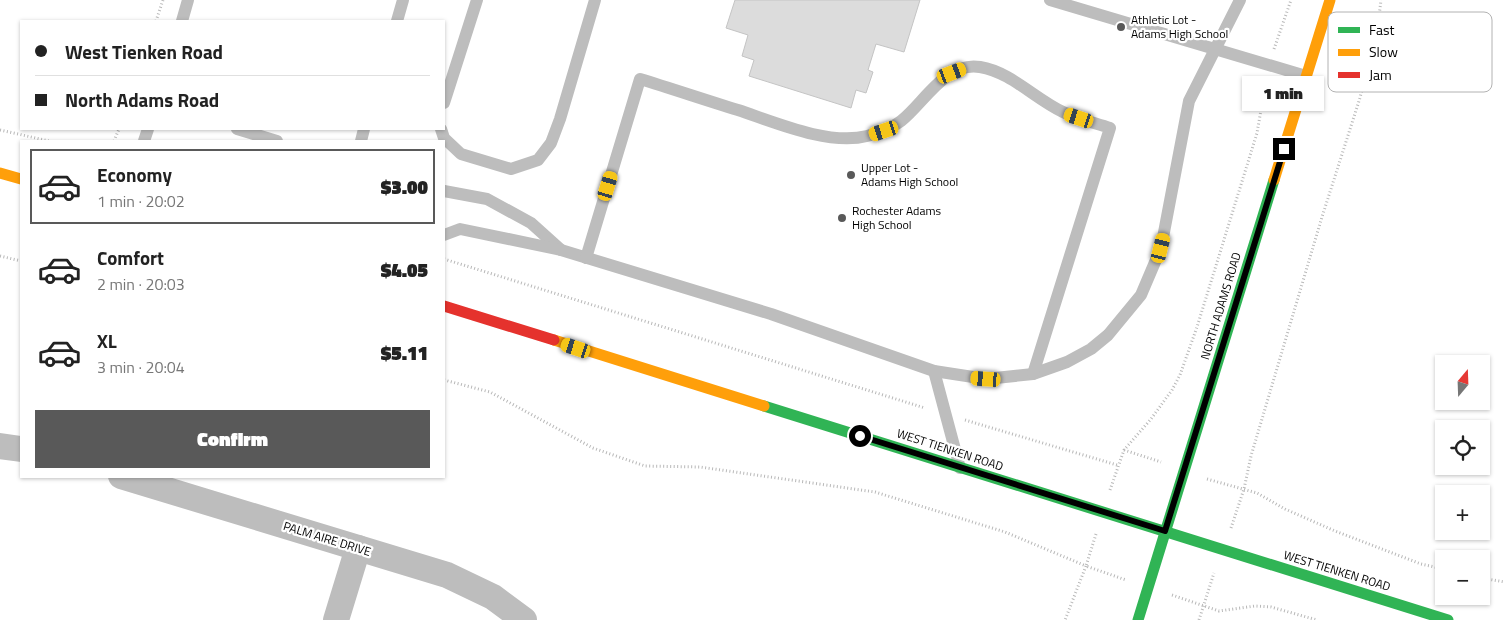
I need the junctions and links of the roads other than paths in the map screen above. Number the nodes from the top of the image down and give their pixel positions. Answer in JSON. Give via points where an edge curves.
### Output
{"nodes":[{"id":1,"x":188,"y":0,"type":"edge"},
{"id":2,"x":403,"y":0,"type":"edge"},
{"id":3,"x":477,"y":0,"type":"edge"},
{"id":4,"x":595,"y":0,"type":"edge"},
{"id":5,"x":1050,"y":0,"type":"edge"},
{"id":6,"x":1240,"y":0,"type":"edge"},
{"id":7,"x":1330,"y":0,"type":"edge"},
{"id":8,"x":182,"y":20,"type":"edge"},
{"id":9,"x":397,"y":20,"type":"edge"},
{"id":10,"x":1217,"y":50,"type":"junction"},
{"id":11,"x":1306,"y":76,"type":"junction"},
{"id":12,"x":445,"y":101,"type":"edge"},
{"id":13,"x":240,"y":130,"type":"edge"},
{"id":14,"x":441,"y":130,"type":"edge"},
{"id":15,"x":274,"y":140,"type":"edge"},
{"id":16,"x":0,"y":173,"type":"edge"},
{"id":17,"x":20,"y":179,"type":"edge"},
{"id":18,"x":445,"y":191,"type":"edge"},
{"id":19,"x":445,"y":235,"type":"edge"},
{"id":20,"x":561,"y":250,"type":"junction"},
{"id":21,"x":586,"y":258,"type":"junction"},
{"id":22,"x":445,"y":306,"type":"edge"},
{"id":23,"x":934,"y":371,"type":"junction"},
{"id":24,"x":1033,"y":374,"type":"junction"},
{"id":25,"x":0,"y":446,"type":"edge"},
{"id":26,"x":20,"y":449,"type":"edge"},
{"id":27,"x":960,"y":468,"type":"junction"},
{"id":28,"x":128,"y":478,"type":"edge"},
{"id":29,"x":1165,"y":531,"type":"junction"},
{"id":30,"x":358,"y":548,"type":"junction"},
{"id":31,"x":336,"y":620,"type":"edge"},
{"id":32,"x":524,"y":620,"type":"edge"},
{"id":33,"x":1138,"y":620,"type":"edge"},
{"id":34,"x":1448,"y":620,"type":"edge"}],
"edges":[{"from":1,"to":8,"type":"lane"},
{"from":2,"to":9,"type":"lane"},
{"from":3,"to":12,"type":"lane"},
{"from":4,"to":14,"type":"lane","via":[[557,127],[551,143],[538,160],[511,169],[461,154],[444,138]]},
{"from":5,"to":10,"type":"lane"},
{"from":6,"to":10,"type":"lane"},
{"from":7,"to":11,"type":"street","name":"NORTH ADAMS ROAD"},
{"from":10,"to":11,"type":"lane"},
{"from":10,"to":24,"type":"lane","via":[[1189,101],[1165,233],[1141,295],[1108,335],[1091,349]]},
{"from":11,"to":29,"type":"street","name":"NORTH ADAMS ROAD"},
{"from":13,"to":15,"type":"lane"},
{"from":16,"to":17,"type":"street"},
{"from":18,"to":20,"type":"lane","via":[[487,199],[531,223]]},
{"from":19,"to":20,"type":"lane","via":[[460,229]]},
{"from":20,"to":21,"type":"lane"},
{"from":21,"to":23,"type":"lane","via":[[770,314]]},
{"from":21,"to":24,"type":"lane","via":[[640,79],[808,132],[844,138],[865,137],[900,122],[952,73],[979,66],[1013,81],[1064,113],[1110,128]]},
{"from":22,"to":27,"type":"street","name":"WEST TIENKEN ROAD"},
{"from":23,"to":24,"type":"lane","via":[[986,379]]},
{"from":23,"to":27,"type":"lane"},
{"from":25,"to":26,"type":"street"},
{"from":27,"to":29,"type":"street","name":"WEST TIENKEN ROAD"},
{"from":28,"to":30,"type":"street","name":"PALM AIRE DRIVE"},
{"from":29,"to":33,"type":"street","name":"NORTH ADAMS ROAD"},
{"from":29,"to":34,"type":"street","name":"WEST TIENKEN ROAD"},
{"from":30,"to":31,"type":"street"},
{"from":30,"to":32,"type":"street","name":"PALM AIRE DRIVE","via":[[447,575],[493,597]]}]}
